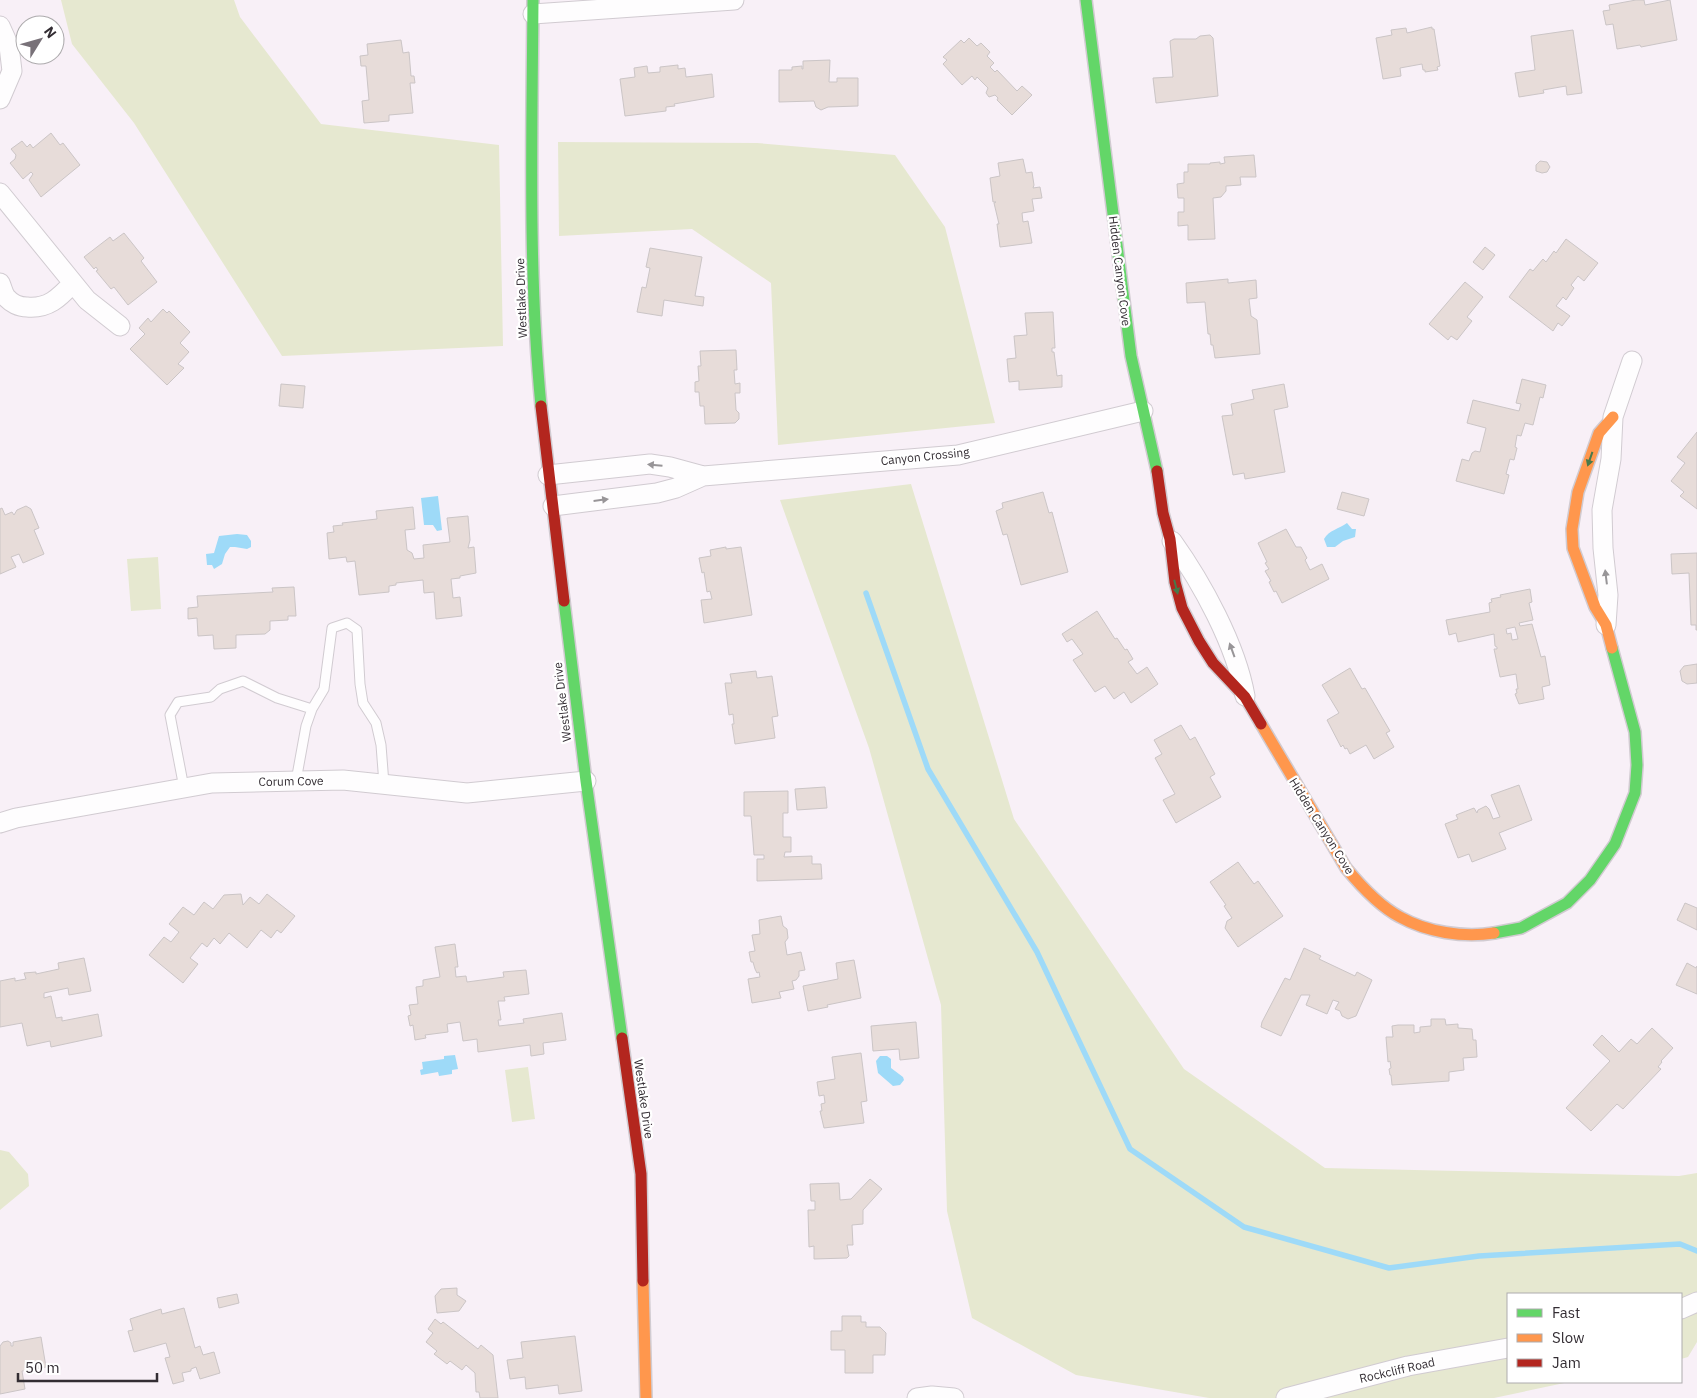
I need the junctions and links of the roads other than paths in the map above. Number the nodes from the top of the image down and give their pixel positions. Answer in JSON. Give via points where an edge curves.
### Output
{"nodes":[{"id":1,"x":734,"y":0,"type":"edge"},
{"id":2,"x":1086,"y":0,"type":"edge"},
{"id":3,"x":533,"y":7,"type":"edge"},
{"id":4,"x":0,"y":26,"type":"edge"},
{"id":5,"x":0,"y":99,"type":"edge"},
{"id":6,"x":0,"y":193,"type":"edge"},
{"id":7,"x":0,"y":283,"type":"edge"},
{"id":8,"x":72,"y":284,"type":"junction"},
{"id":9,"x":120,"y":326,"type":"dead end"},
{"id":10,"x":1632,"y":361,"type":"dead end"},
{"id":11,"x":1144,"y":411,"type":"junction"},
{"id":12,"x":1613,"y":418,"type":"junction"},
{"id":13,"x":548,"y":475,"type":"junction"},
{"id":14,"x":703,"y":476,"type":"junction"},
{"id":15,"x":552,"y":506,"type":"junction"},
{"id":16,"x":1170,"y":539,"type":"junction"},
{"id":17,"x":1606,"y":625,"type":"junction"},
{"id":18,"x":1245,"y":697,"type":"junction"},
{"id":19,"x":312,"y":709,"type":"junction"},
{"id":20,"x":296,"y":781,"type":"junction"},
{"id":21,"x":586,"y":781,"type":"junction"},
{"id":22,"x":384,"y":784,"type":"junction"},
{"id":23,"x":184,"y":788,"type":"junction"},
{"id":24,"x":0,"y":823,"type":"edge"},
{"id":25,"x":1697,"y":1302,"type":"edge"},
{"id":26,"x":1682,"y":1309,"type":"edge"},
{"id":27,"x":1507,"y":1348,"type":"edge"},
{"id":28,"x":646,"y":1398,"type":"edge"},
{"id":29,"x":917,"y":1398,"type":"edge"},
{"id":30,"x":954,"y":1398,"type":"edge"},
{"id":31,"x":1286,"y":1398,"type":"edge"}],
"edges":[{"from":1,"to":3,"type":"street"},
{"from":2,"to":11,"type":"street","name":"Hidden Canyon Cove","via":[[1131,356]]},
{"from":3,"to":13,"type":"street","name":"Westlake Drive","via":[[536,355]]},
{"from":4,"to":5,"type":"street","via":[[9,46],[12,71]]},
{"from":6,"to":8,"type":"street"},
{"from":7,"to":8,"type":"street","via":[[6,297],[15,304],[38,308],[47,306]]},
{"from":8,"to":9,"type":"street"},
{"from":10,"to":12,"type":"street","name":"Hidden Canyon Cove"},
{"from":11,"to":14,"type":"street","name":"Canyon Crossing","via":[[958,455]]},
{"from":11,"to":16,"type":"street","name":"Hidden Canyon Cove"},
{"from":17,"to":12,"type":"street","name":"Hidden Canyon Cove","one_way":true,"via":[[1608,595],[1602,510],[1611,459]]},
{"from":12,"to":17,"type":"street","name":"Hidden Canyon Cove","one_way":true,"via":[[1600,433],[1591,455],[1578,492],[1572,529],[1573,548]]},
{"from":14,"to":13,"type":"street","name":"Canyon Crossing","one_way":true,"via":[[650,464]]},
{"from":13,"to":15,"type":"street","name":"Westlake Drive"},
{"from":15,"to":14,"type":"street","name":"Canyon Crossing","one_way":true,"via":[[657,493]]},
{"from":15,"to":21,"type":"street","name":"Westlake Drive"},
{"from":18,"to":16,"type":"street","name":"Hidden Canyon Cove","one_way":true,"via":[[1229,643]]},
{"from":16,"to":18,"type":"street","name":"Hidden Canyon Cove","one_way":true,"via":[[1182,608],[1199,642]]},
{"from":17,"to":18,"type":"street","name":"Hidden Canyon Cove","via":[[1635,732],[1635,793],[1615,844],[1590,880],[1567,902],[1520,928],[1481,935],[1453,934],[1420,926],[1399,917],[1382,904],[1346,868]]},
{"from":19,"to":20,"type":"lane"},
{"from":19,"to":22,"type":"lane","via":[[324,689],[332,628],[347,623],[357,630],[363,704],[376,723]]},
{"from":19,"to":23,"type":"lane","via":[[277,698],[243,681],[220,689],[212,697],[178,702],[170,715]]},
{"from":20,"to":22,"type":"street","name":"Corum Cove","via":[[343,780]]},
{"from":20,"to":23,"type":"street","name":"Corum Cove","via":[[212,783]]},
{"from":21,"to":22,"type":"street","name":"Corum Cove","via":[[467,793]]},
{"from":21,"to":28,"type":"street","name":"Westlake Drive","via":[[640,1174]]},
{"from":23,"to":24,"type":"street","name":"Corum Cove"},
{"from":25,"to":26,"type":"street"},
{"from":27,"to":31,"type":"street","name":"Rockcliff Road","via":[[1408,1366]]},
{"from":29,"to":30,"type":"street"}]}
